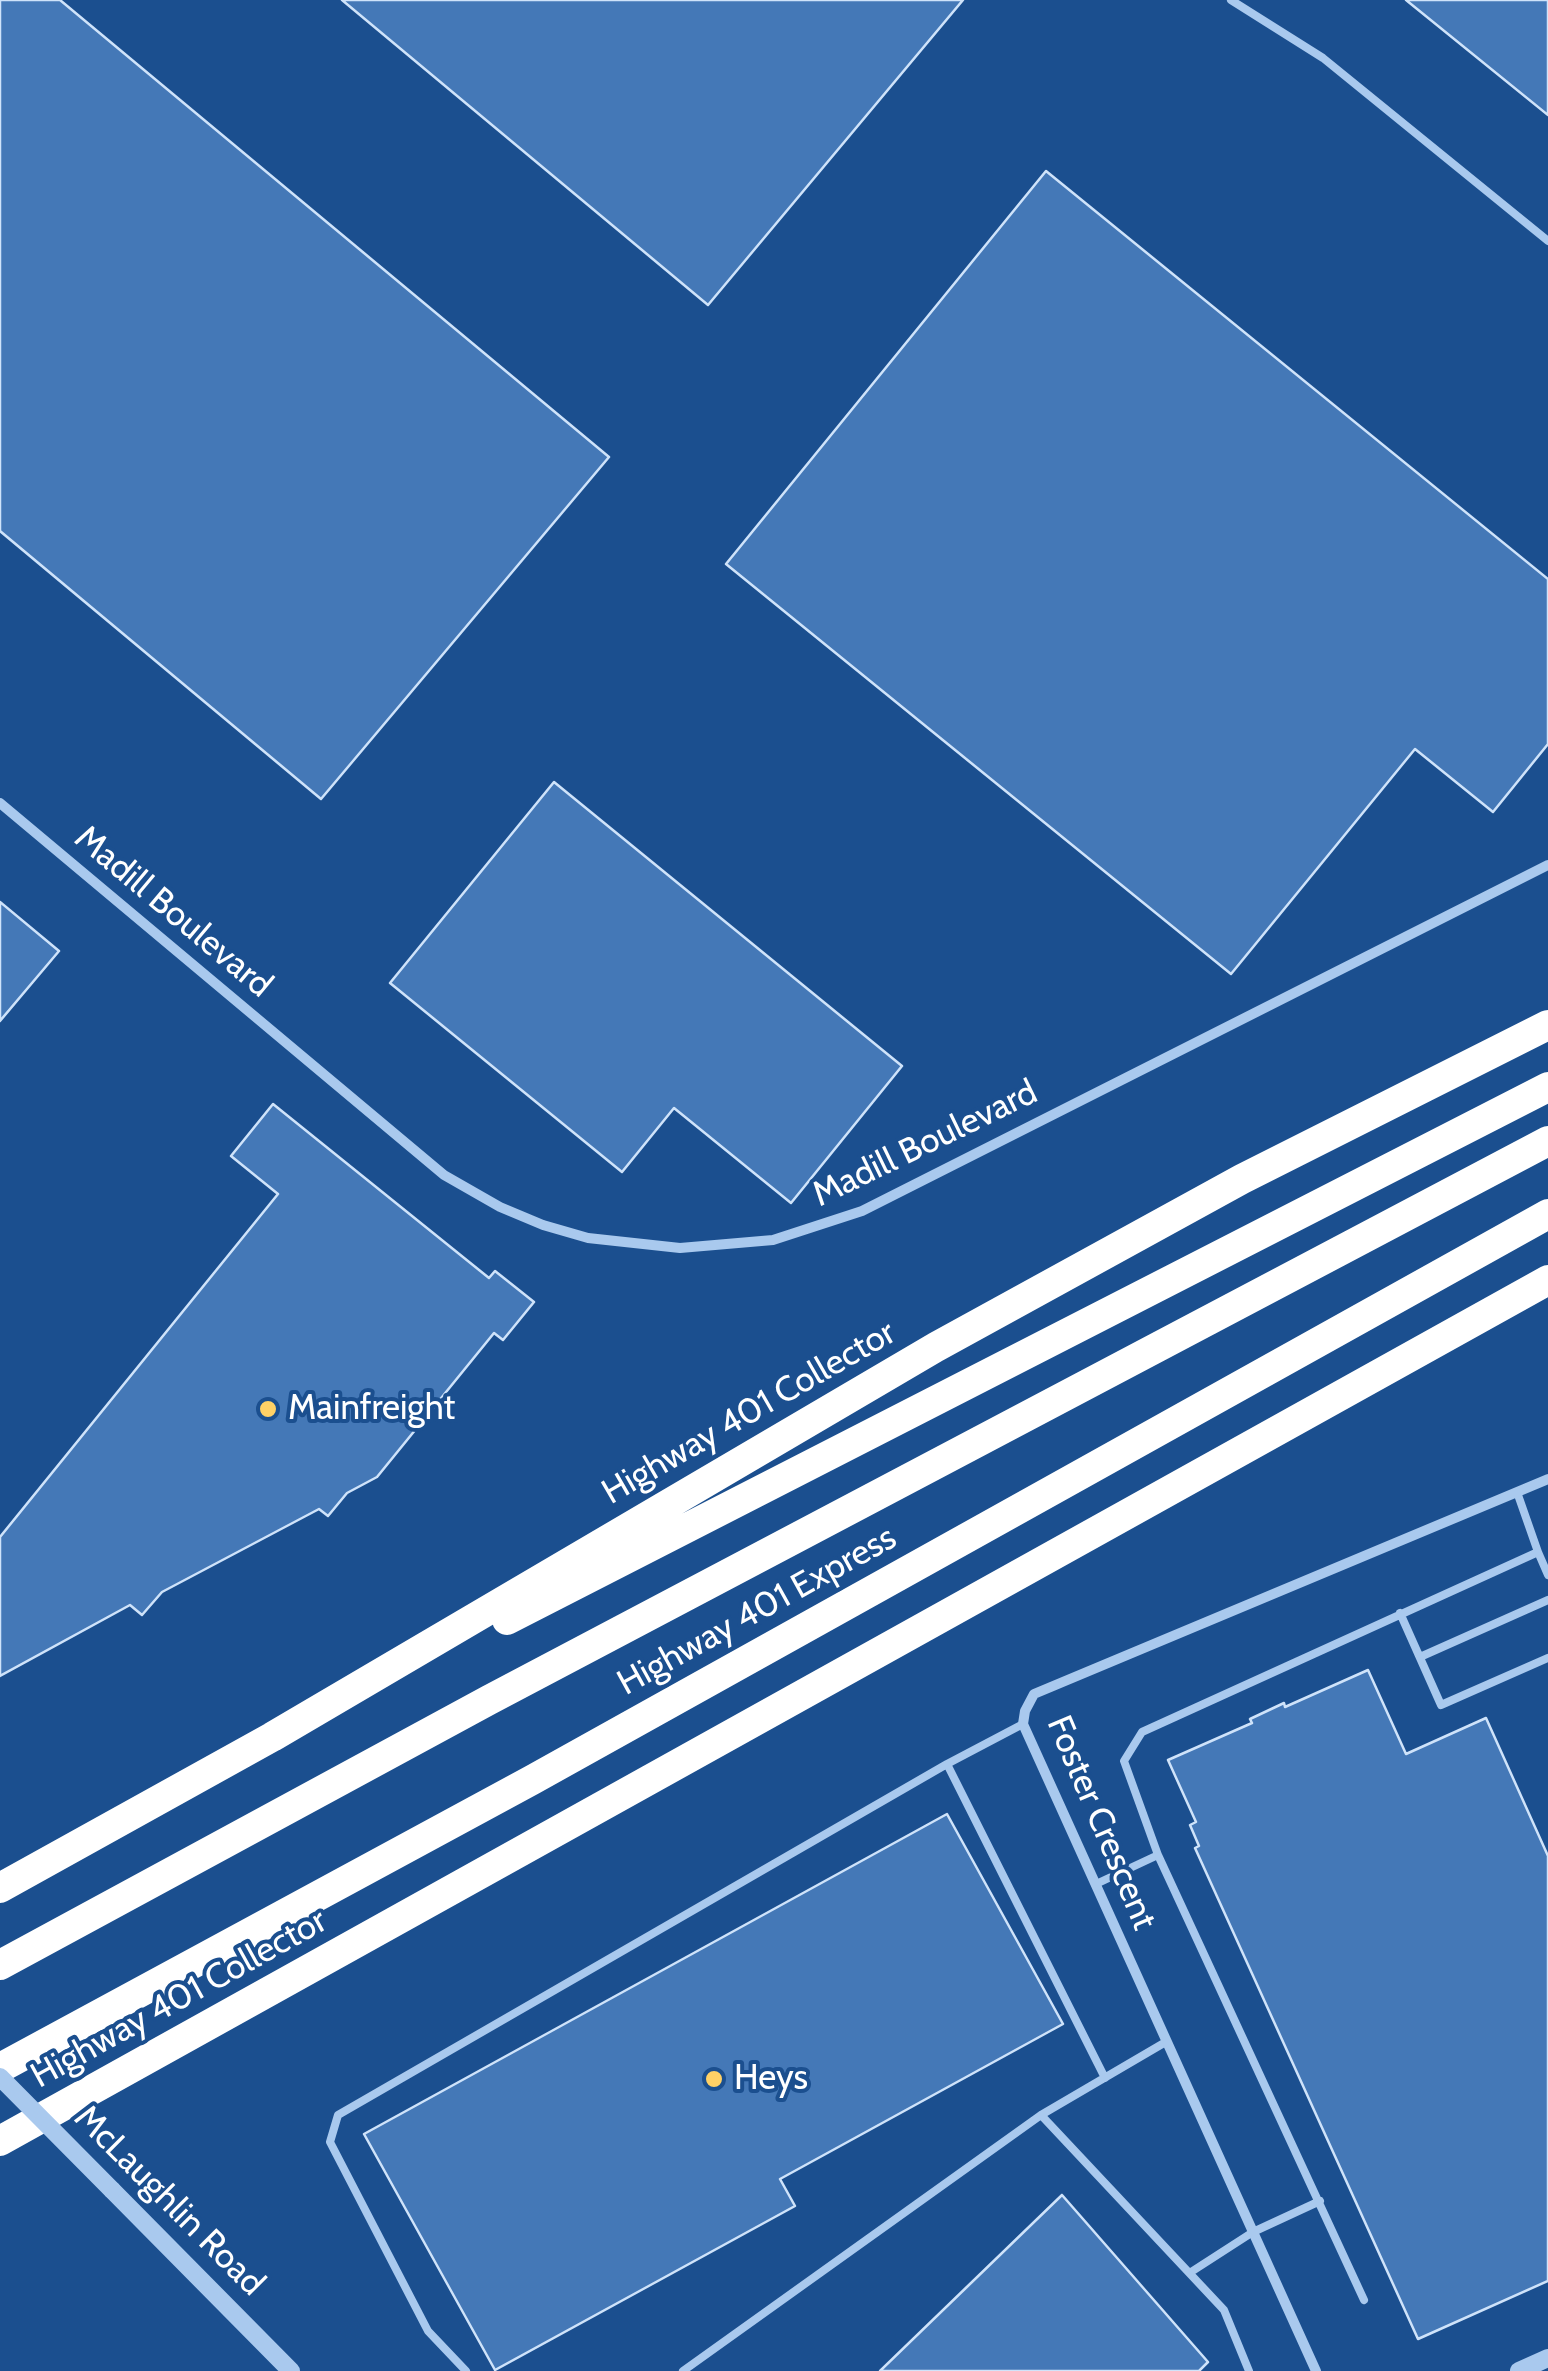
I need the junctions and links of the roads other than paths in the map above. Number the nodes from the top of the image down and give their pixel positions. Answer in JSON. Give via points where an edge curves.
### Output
{"nodes":[{"id":1,"x":1231,"y":0,"type":"edge"},
{"id":2,"x":1548,"y":241,"type":"edge"},
{"id":3,"x":0,"y":803,"type":"edge"},
{"id":4,"x":1548,"y":865,"type":"edge"},
{"id":5,"x":1548,"y":1026,"type":"edge"},
{"id":6,"x":1548,"y":1088,"type":"edge"},
{"id":7,"x":1548,"y":1141,"type":"edge"},
{"id":8,"x":1548,"y":1214,"type":"edge"},
{"id":9,"x":1548,"y":1280,"type":"edge"},
{"id":10,"x":1548,"y":1478,"type":"edge"},
{"id":11,"x":1517,"y":1492,"type":"junction"},
{"id":12,"x":1538,"y":1552,"type":"junction"},
{"id":13,"x":1548,"y":1576,"type":"edge"},
{"id":14,"x":1548,"y":1600,"type":"edge"},
{"id":15,"x":1400,"y":1613,"type":"junction"},
{"id":16,"x":1420,"y":1657,"type":"junction"},
{"id":17,"x":1548,"y":1658,"type":"edge"},
{"id":18,"x":1023,"y":1724,"type":"junction"},
{"id":19,"x":272,"y":1738,"type":"junction"},
{"id":20,"x":947,"y":1764,"type":"junction"},
{"id":21,"x":1158,"y":1855,"type":"junction"},
{"id":22,"x":1096,"y":1884,"type":"junction"},
{"id":23,"x":0,"y":1888,"type":"edge"},
{"id":24,"x":0,"y":1965,"type":"edge"},
{"id":25,"x":1164,"y":2043,"type":"junction"},
{"id":26,"x":0,"y":2068,"type":"edge"},
{"id":27,"x":0,"y":2076,"type":"edge"},
{"id":28,"x":1105,"y":2078,"type":"junction"},
{"id":29,"x":1041,"y":2115,"type":"junction"},
{"id":30,"x":0,"y":2141,"type":"edge"},
{"id":31,"x":1320,"y":2201,"type":"junction"},
{"id":32,"x":1253,"y":2232,"type":"junction"},
{"id":33,"x":1191,"y":2272,"type":"junction"},
{"id":34,"x":1364,"y":2300,"type":"dead end"},
{"id":35,"x":1548,"y":2358,"type":"edge"},
{"id":36,"x":292,"y":2371,"type":"edge"},
{"id":37,"x":466,"y":2371,"type":"edge"},
{"id":38,"x":683,"y":2371,"type":"edge"},
{"id":39,"x":1250,"y":2371,"type":"edge"},
{"id":40,"x":1316,"y":2371,"type":"edge"},
{"id":41,"x":1520,"y":2371,"type":"edge"}],
"edges":[{"from":1,"to":2,"type":"lane","via":[[1324,58]]},
{"from":3,"to":4,"type":"street","name":"Madill Boulevard","via":[[444,1175],[543,1225],[680,1248],[773,1240],[862,1211]]},
{"from":5,"to":19,"type":"highway","name":"Highway 401 Collector","via":[[1242,1178],[936,1347]]},
{"from":6,"to":19,"type":"highway"},
{"from":7,"to":24,"type":"highway","name":"Highway 401 Express"},
{"from":8,"to":26,"type":"highway","name":"Highway 401 Express"},
{"from":9,"to":30,"type":"highway","name":"Highway 401 Collector"},
{"from":10,"to":11,"type":"street","name":"Foster Crescent"},
{"from":11,"to":12,"type":"lane"},
{"from":11,"to":18,"type":"street","name":"Foster Crescent","via":[[1034,1694]]},
{"from":12,"to":13,"type":"lane"},
{"from":12,"to":15,"type":"lane"},
{"from":14,"to":16,"type":"lane"},
{"from":15,"to":16,"type":"lane"},
{"from":15,"to":21,"type":"lane","via":[[1142,1732],[1124,1762]]},
{"from":16,"to":17,"type":"lane","via":[[1441,1705]]},
{"from":18,"to":20,"type":"lane"},
{"from":18,"to":22,"type":"street","name":"Foster Crescent"},
{"from":19,"to":23,"type":"highway","name":"Highway 401 Collector"},
{"from":20,"to":28,"type":"lane"},
{"from":20,"to":37,"type":"lane","via":[[338,2114],[330,2142],[428,2331]]},
{"from":21,"to":22,"type":"lane"},
{"from":21,"to":31,"type":"lane"},
{"from":22,"to":25,"type":"street","name":"Foster Crescent"},
{"from":25,"to":28,"type":"lane"},
{"from":25,"to":32,"type":"street","name":"Foster Crescent"},
{"from":27,"to":36,"type":"street","name":"McLaughlin Road","bridge":true},
{"from":28,"to":29,"type":"lane"},
{"from":29,"to":33,"type":"lane"},
{"from":29,"to":38,"type":"lane"},
{"from":31,"to":32,"type":"lane"},
{"from":31,"to":34,"type":"lane"},
{"from":32,"to":33,"type":"lane"},
{"from":32,"to":40,"type":"street","name":"Foster Crescent"},
{"from":33,"to":39,"type":"lane","via":[[1224,2310]]},
{"from":35,"to":41,"type":"street"}]}
